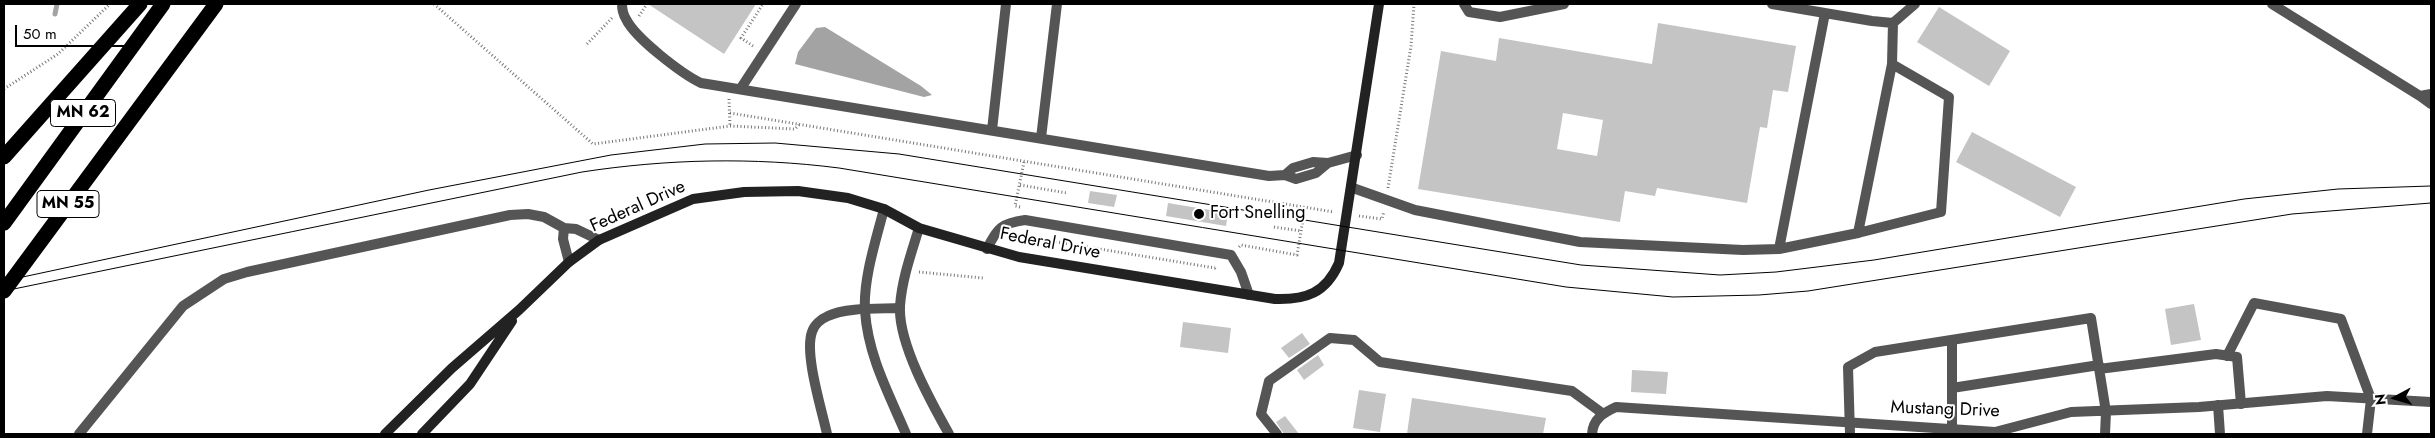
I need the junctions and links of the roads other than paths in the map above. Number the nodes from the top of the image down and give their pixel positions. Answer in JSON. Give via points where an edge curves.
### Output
{"nodes":[{"id":1,"x":140,"y":4,"type":"edge"},
{"id":2,"x":163,"y":4,"type":"edge"},
{"id":3,"x":216,"y":4,"type":"edge"},
{"id":4,"x":796,"y":4,"type":"edge"},
{"id":5,"x":1006,"y":4,"type":"edge"},
{"id":6,"x":1057,"y":4,"type":"edge"},
{"id":7,"x":1379,"y":4,"type":"edge"},
{"id":8,"x":1464,"y":4,"type":"edge"},
{"id":9,"x":1564,"y":4,"type":"edge"},
{"id":10,"x":1772,"y":4,"type":"edge"},
{"id":11,"x":1915,"y":4,"type":"edge"},
{"id":12,"x":2272,"y":4,"type":"edge"},
{"id":13,"x":622,"y":8,"type":"edge"},
{"id":14,"x":1825,"y":13,"type":"junction"},
{"id":15,"x":1893,"y":23,"type":"junction"},
{"id":16,"x":1892,"y":64,"type":"junction"},
{"id":17,"x":741,"y":88,"type":"junction"},
{"id":18,"x":2431,"y":94,"type":"edge"},
{"id":19,"x":2420,"y":96,"type":"junction"},
{"id":20,"x":2431,"y":104,"type":"edge"},
{"id":21,"x":992,"y":130,"type":"junction"},
{"id":22,"x":1041,"y":138,"type":"junction"},
{"id":23,"x":1357,"y":155,"type":"junction"},
{"id":24,"x":4,"y":157,"type":"edge"},
{"id":25,"x":1353,"y":188,"type":"junction"},
{"id":26,"x":884,"y":209,"type":"junction"},
{"id":27,"x":4,"y":223,"type":"edge"},
{"id":28,"x":564,"y":228,"type":"junction"},
{"id":29,"x":919,"y":228,"type":"junction"},
{"id":30,"x":1858,"y":233,"type":"junction"},
{"id":31,"x":598,"y":240,"type":"junction"},
{"id":32,"x":987,"y":249,"type":"junction"},
{"id":33,"x":1779,"y":249,"type":"junction"},
{"id":34,"x":569,"y":262,"type":"junction"},
{"id":35,"x":4,"y":291,"type":"edge"},
{"id":36,"x":1249,"y":295,"type":"junction"},
{"id":37,"x":900,"y":308,"type":"junction"},
{"id":38,"x":519,"y":310,"type":"junction"},
{"id":39,"x":865,"y":310,"type":"junction"},
{"id":40,"x":1952,"y":340,"type":"junction"},
{"id":41,"x":2227,"y":356,"type":"junction"},
{"id":42,"x":2099,"y":367,"type":"junction"},
{"id":43,"x":1952,"y":388,"type":"junction"},
{"id":44,"x":2371,"y":399,"type":"junction"},
{"id":45,"x":2431,"y":402,"type":"edge"},
{"id":46,"x":2242,"y":404,"type":"junction"},
{"id":47,"x":2218,"y":405,"type":"junction"},
{"id":48,"x":2106,"y":412,"type":"junction"},
{"id":49,"x":1602,"y":413,"type":"junction"},
{"id":50,"x":1851,"y":422,"type":"junction"},
{"id":51,"x":1952,"y":429,"type":"junction"},
{"id":52,"x":79,"y":434,"type":"edge"},
{"id":53,"x":385,"y":434,"type":"edge"},
{"id":54,"x":422,"y":434,"type":"edge"},
{"id":55,"x":826,"y":434,"type":"edge"},
{"id":56,"x":906,"y":434,"type":"edge"},
{"id":57,"x":949,"y":434,"type":"edge"},
{"id":58,"x":1277,"y":434,"type":"edge"},
{"id":59,"x":1592,"y":434,"type":"edge"},
{"id":60,"x":1850,"y":434,"type":"edge"},
{"id":61,"x":2105,"y":434,"type":"edge"},
{"id":62,"x":2220,"y":434,"type":"edge"},
{"id":63,"x":2367,"y":434,"type":"edge"}],
"edges":[{"from":1,"to":24,"type":"highway"},
{"from":2,"to":27,"type":"highway","number":"MN 62"},
{"from":3,"to":35,"type":"highway","number":"MN 55"},
{"from":4,"to":17,"type":"street"},
{"from":5,"to":21,"type":"street"},
{"from":6,"to":22,"type":"street"},
{"from":7,"to":23,"type":"street","name":"Federal Drive"},
{"from":8,"to":9,"type":"street","via":[[1469,12],[1500,17]]},
{"from":10,"to":14,"type":"street"},
{"from":11,"to":15,"type":"street"},
{"from":12,"to":19,"type":"street"},
{"from":13,"to":17,"type":"street","via":[[633,29],[685,75],[701,83]]},
{"from":14,"to":15,"type":"street"},
{"from":14,"to":33,"type":"street"},
{"from":15,"to":16,"type":"street"},
{"from":16,"to":30,"type":"street"},
{"from":16,"to":30,"type":"street","via":[[1949,97],[1941,212]]},
{"from":17,"to":21,"type":"street"},
{"from":18,"to":19,"type":"street"},
{"from":19,"to":20,"type":"street"},
{"from":21,"to":22,"type":"street"},
{"from":22,"to":23,"type":"street","via":[[1296,179],[1316,173],[1328,163]]},
{"from":23,"to":25,"type":"street","name":"Federal Drive"},
{"from":25,"to":33,"type":"street","via":[[1414,210],[1580,242]]},
{"from":25,"to":36,"type":"street","name":"Federal Drive","via":[[1340,263],[1333,278],[1318,291],[1294,300]]},
{"from":26,"to":29,"type":"street","name":"Federal Drive"},
{"from":26,"to":31,"type":"street","name":"Federal Drive","via":[[848,198],[798,191],[744,192],[693,199]]},
{"from":26,"to":39,"type":"street","via":[[870,264]]},
{"from":28,"to":31,"type":"street","via":[[576,229]]},
{"from":28,"to":34,"type":"street","via":[[563,239]]},
{"from":28,"to":52,"type":"street","via":[[544,217],[510,214],[224,279],[183,306]]},
{"from":29,"to":32,"type":"street","name":"Federal Drive"},
{"from":29,"to":37,"type":"street","via":[[906,270]]},
{"from":30,"to":33,"type":"street"},
{"from":31,"to":34,"type":"street","name":"Federal Drive"},
{"from":32,"to":36,"type":"street","name":"Federal Drive"},
{"from":32,"to":36,"type":"street","via":[[996,231],[1010,222],[1025,220],[1231,255]]},
{"from":34,"to":38,"type":"street","name":"Federal Drive"},
{"from":37,"to":39,"type":"street"},
{"from":37,"to":57,"type":"street","via":[[910,353]]},
{"from":38,"to":53,"type":"street","name":"Federal Drive","via":[[452,368]]},
{"from":38,"to":54,"type":"street","name":"Federal Drive","via":[[470,384]]},
{"from":39,"to":55,"type":"street","via":[[828,315],[812,332],[810,352]]},
{"from":39,"to":56,"type":"street","via":[[872,353]]},
{"from":40,"to":42,"type":"street","via":[[2091,318]]},
{"from":40,"to":43,"type":"street"},
{"from":40,"to":50,"type":"street","via":[[1876,352],[1848,368]]},
{"from":41,"to":42,"type":"street","via":[[2216,354]]},
{"from":41,"to":44,"type":"street","via":[[2254,303],[2341,319]]},
{"from":41,"to":46,"type":"street","via":[[2236,357]]},
{"from":42,"to":43,"type":"street"},
{"from":42,"to":48,"type":"street"},
{"from":43,"to":51,"type":"street"},
{"from":44,"to":45,"type":"street","name":"Mustang Drive"},
{"from":44,"to":46,"type":"street","name":"Mustang Drive","via":[[2327,396]]},
{"from":44,"to":63,"type":"street"},
{"from":46,"to":47,"type":"street","name":"Mustang Drive"},
{"from":47,"to":48,"type":"street","name":"Mustang Drive"},
{"from":47,"to":62,"type":"street"},
{"from":48,"to":51,"type":"street","name":"Mustang Drive","via":[[2071,412],[1995,432]]},
{"from":48,"to":61,"type":"street"},
{"from":49,"to":50,"type":"street","name":"Mustang Drive","via":[[1616,406]]},
{"from":49,"to":58,"type":"street","via":[[1572,392],[1380,362],[1354,340],[1330,338],[1269,381],[1261,414]]},
{"from":49,"to":59,"type":"street","via":[[1592,426]]},
{"from":50,"to":51,"type":"street","name":"Mustang Drive"},
{"from":50,"to":60,"type":"street"}]}
